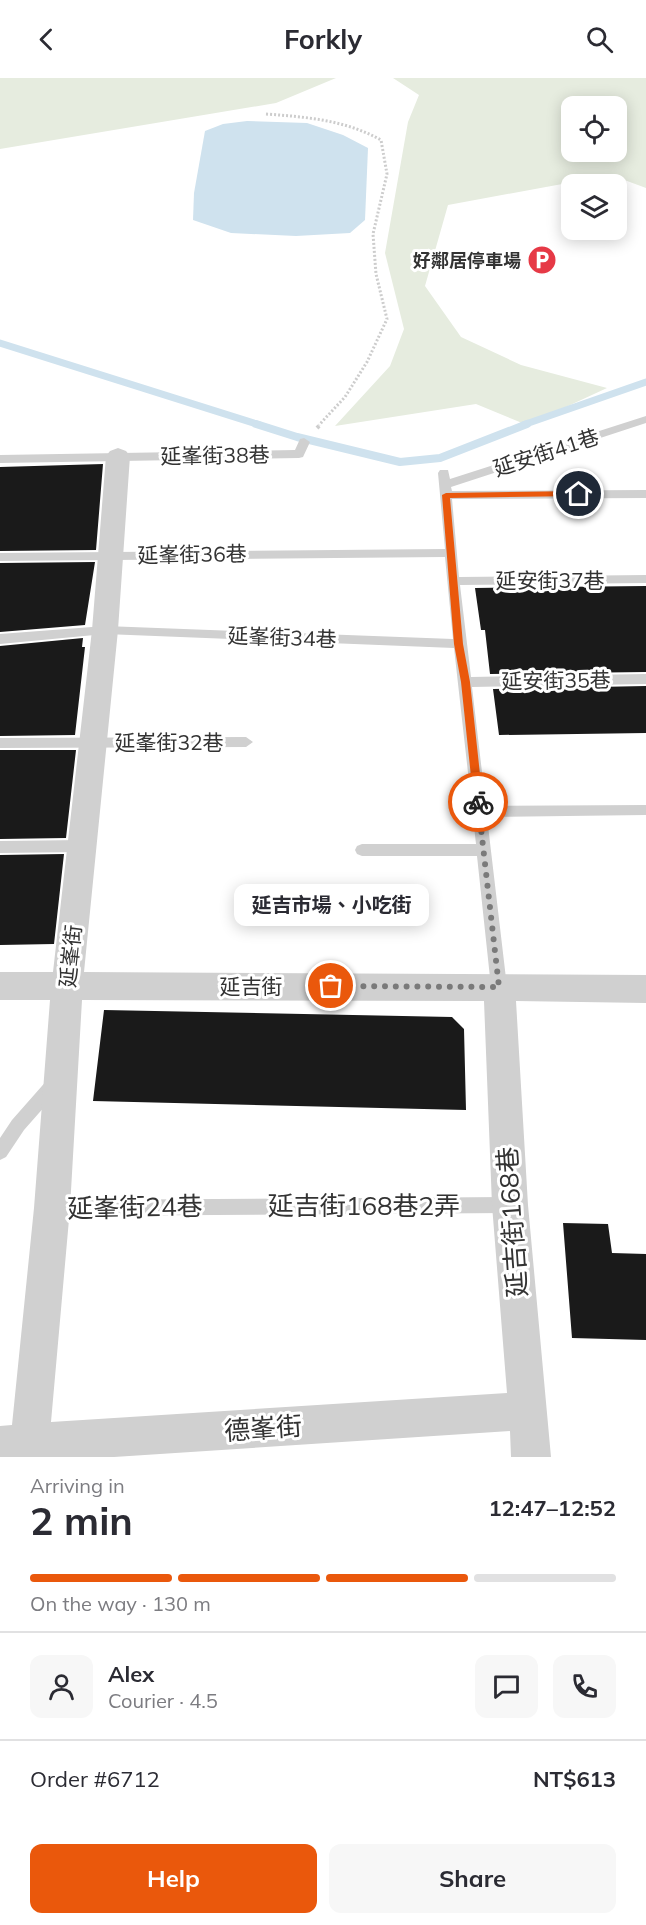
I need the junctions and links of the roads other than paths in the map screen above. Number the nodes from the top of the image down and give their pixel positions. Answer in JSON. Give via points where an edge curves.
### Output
{"nodes":[{"id":1,"x":646,"y":419,"type":"edge"},
{"id":2,"x":304,"y":442,"type":"road end"},
{"id":3,"x":118,"y":456,"type":"junction"},
{"id":4,"x":0,"y":459,"type":"edge"},
{"id":5,"x":445,"y":484,"type":"junction"},
{"id":6,"x":646,"y":494,"type":"edge"},
{"id":7,"x":452,"y":553,"type":"junction"},
{"id":8,"x":112,"y":555,"type":"junction"},
{"id":9,"x":0,"y":557,"type":"edge"},
{"id":10,"x":646,"y":579,"type":"edge"},
{"id":11,"x":455,"y":580,"type":"junction"},
{"id":12,"x":105,"y":630,"type":"junction"},
{"id":13,"x":0,"y":639,"type":"edge"},
{"id":14,"x":458,"y":644,"type":"junction"},
{"id":15,"x":646,"y":679,"type":"edge"},
{"id":16,"x":465,"y":682,"type":"junction"},
{"id":17,"x":92,"y":742,"type":"junction"},
{"id":18,"x":246,"y":742,"type":"dead end"},
{"id":19,"x":0,"y":743,"type":"edge"},
{"id":20,"x":646,"y":810,"type":"edge"},
{"id":21,"x":479,"y":812,"type":"junction"},
{"id":22,"x":81,"y":846,"type":"junction"},
{"id":23,"x":0,"y":847,"type":"edge"},
{"id":24,"x":362,"y":850,"type":"dead end"},
{"id":25,"x":483,"y":850,"type":"junction"},
{"id":26,"x":0,"y":986,"type":"edge"},
{"id":27,"x":67,"y":986,"type":"junction"},
{"id":28,"x":499,"y":987,"type":"junction"},
{"id":29,"x":646,"y":989,"type":"edge"},
{"id":30,"x":61,"y":1077,"type":"junction"},
{"id":31,"x":0,"y":1152,"type":"edge"},
{"id":32,"x":510,"y":1204,"type":"junction"},
{"id":33,"x":219,"y":1206,"type":"joint"},
{"id":34,"x":52,"y":1208,"type":"junction"},
{"id":35,"x":526,"y":1411,"type":"junction"},
{"id":36,"x":19,"y":1448,"type":"edge"},
{"id":37,"x":531,"y":1457,"type":"edge"}],
"edges":[{"from":1,"to":5,"type":"lane","name":"延安街41巷"},
{"from":2,"to":3,"type":"lane","name":"延峯街38巷","via":[[299,454]]},
{"from":3,"to":4,"type":"lane"},
{"from":3,"to":8,"type":"street","name":"延峯街"},
{"from":5,"to":6,"type":"lane"},
{"from":5,"to":7,"type":"lane"},
{"from":7,"to":8,"type":"lane","name":"延峯街36巷"},
{"from":7,"to":11,"type":"lane"},
{"from":8,"to":9,"type":"lane","name":"延峯街36巷"},
{"from":8,"to":12,"type":"street","name":"延峯街"},
{"from":10,"to":11,"type":"lane","name":"延安街37巷"},
{"from":11,"to":14,"type":"lane"},
{"from":12,"to":13,"type":"lane","name":"延峯街34巷"},
{"from":12,"to":14,"type":"lane","name":"延峯街34巷"},
{"from":12,"to":17,"type":"street","name":"延峯街"},
{"from":14,"to":16,"type":"lane"},
{"from":15,"to":16,"type":"lane","name":"延安街35巷"},
{"from":16,"to":21,"type":"lane"},
{"from":17,"to":18,"type":"lane","name":"延峯街32巷"},
{"from":17,"to":19,"type":"lane","name":"延峯街32巷"},
{"from":17,"to":22,"type":"street","name":"延峯街"},
{"from":20,"to":21,"type":"lane"},
{"from":21,"to":25,"type":"lane"},
{"from":22,"to":23,"type":"lane"},
{"from":22,"to":27,"type":"street","name":"延峯街"},
{"from":24,"to":25,"type":"lane"},
{"from":25,"to":28,"type":"lane"},
{"from":26,"to":27,"type":"street","name":"延吉街"},
{"from":27,"to":28,"type":"street","name":"延吉街"},
{"from":27,"to":30,"type":"street","name":"延峯街"},
{"from":28,"to":29,"type":"street","name":"延吉街"},
{"from":28,"to":32,"type":"street","name":"延吉街168巷"},
{"from":30,"to":31,"type":"lane","via":[[18,1125]]},
{"from":30,"to":34,"type":"street","name":"延峯街"},
{"from":32,"to":33,"type":"lane","name":"延吉街168巷2弄"},
{"from":32,"to":35,"type":"street","name":"延吉街168巷"},
{"from":33,"to":34,"type":"lane","name":"延峯街24巷"},
{"from":34,"to":36,"type":"street","name":"延峯街"},
{"from":35,"to":36,"type":"street","name":"德峯街"},
{"from":35,"to":37,"type":"street","name":"延吉街168巷"}]}
